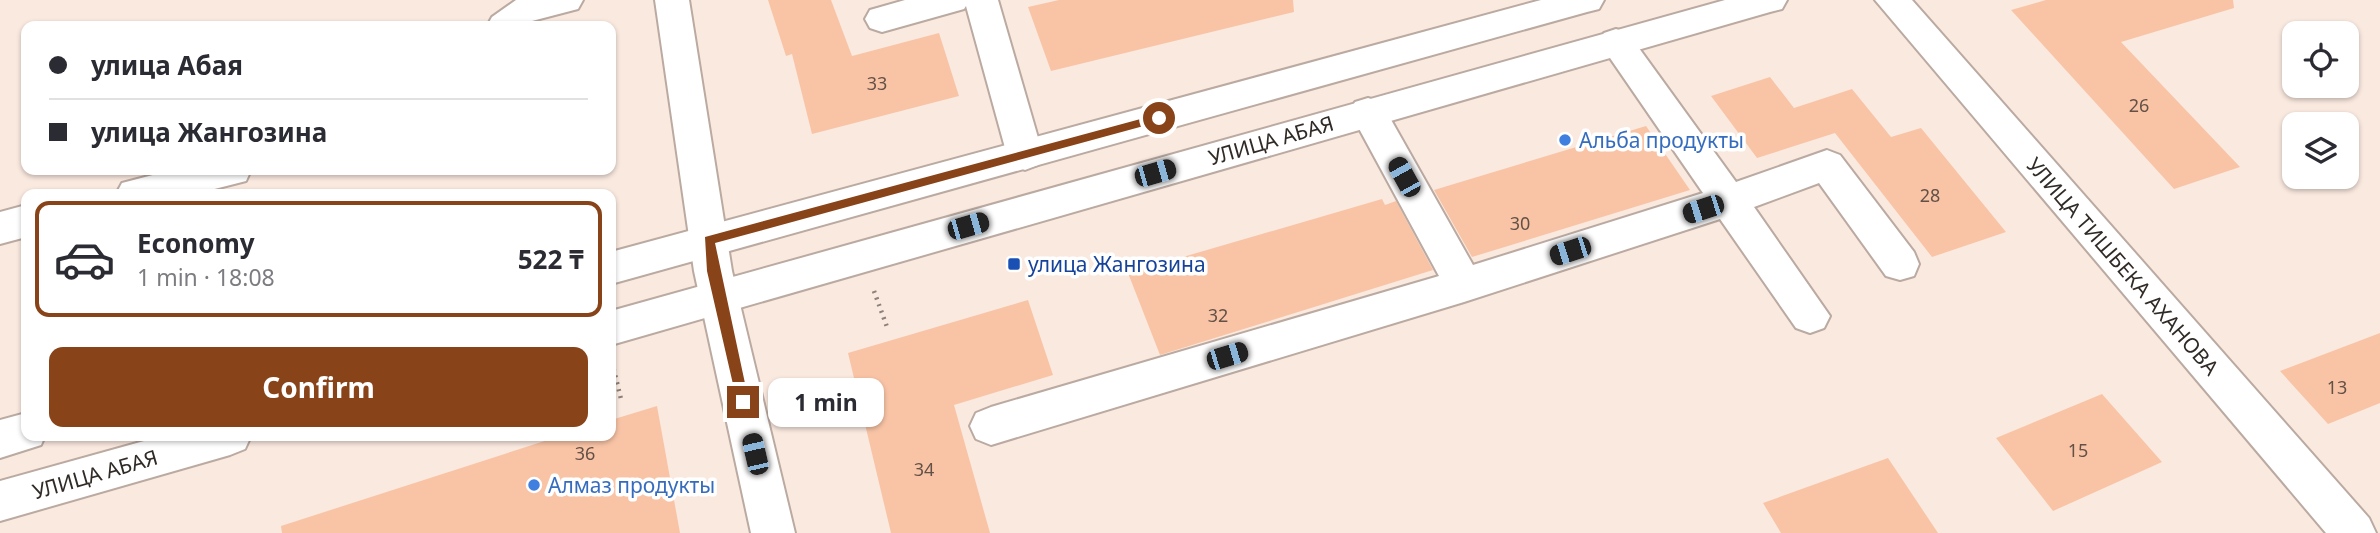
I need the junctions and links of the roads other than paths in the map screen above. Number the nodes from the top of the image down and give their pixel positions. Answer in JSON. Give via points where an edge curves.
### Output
{"nodes":[{"id":1,"x":566,"y":0,"type":"edge"},
{"id":2,"x":673,"y":0,"type":"edge"},
{"id":3,"x":952,"y":0,"type":"edge"},
{"id":4,"x":981,"y":0,"type":"edge"},
{"id":5,"x":1587,"y":0,"type":"edge"},
{"id":6,"x":1770,"y":0,"type":"edge"},
{"id":7,"x":1892,"y":0,"type":"edge"},
{"id":8,"x":882,"y":19,"type":"dead end"},
{"id":9,"x":510,"y":21,"type":"edge"},
{"id":10,"x":1616,"y":42,"type":"junction"},
{"id":11,"x":1368,"y":112,"type":"junction"},
{"id":12,"x":1025,"y":155,"type":"junction"},
{"id":13,"x":213,"y":175,"type":"edge"},
{"id":14,"x":155,"y":189,"type":"edge"},
{"id":15,"x":1730,"y":200,"type":"junction"},
{"id":16,"x":21,"y":223,"type":"edge"},
{"id":17,"x":0,"y":228,"type":"edge"},
{"id":18,"x":709,"y":240,"type":"junction"},
{"id":19,"x":1900,"y":264,"type":"dead end"},
{"id":20,"x":616,"y":267,"type":"edge"},
{"id":21,"x":1464,"y":285,"type":"junction"},
{"id":22,"x":719,"y":297,"type":"junction"},
{"id":23,"x":1810,"y":316,"type":"dead end"},
{"id":24,"x":616,"y":327,"type":"edge"},
{"id":25,"x":990,"y":426,"type":"dead end"},
{"id":26,"x":21,"y":433,"type":"edge"},
{"id":27,"x":0,"y":439,"type":"edge"},
{"id":28,"x":212,"y":441,"type":"edge"},
{"id":29,"x":0,"y":501,"type":"edge"},
{"id":30,"x":773,"y":533,"type":"edge"},
{"id":31,"x":2354,"y":533,"type":"edge"}],
"edges":[{"from":1,"to":9,"type":"main road","via":[[521,11]]},
{"from":2,"to":18,"type":"main road"},
{"from":3,"to":8,"type":"main road"},
{"from":4,"to":12,"type":"main road"},
{"from":5,"to":12,"type":"main road"},
{"from":6,"to":10,"type":"main road","name":"УЛИЦА АБАЯ"},
{"from":7,"to":31,"type":"main road","name":"УЛИЦА ТИШБЕКА АХАНОВА"},
{"from":10,"to":11,"type":"main road","name":"УЛИЦА АБАЯ"},
{"from":10,"to":15,"type":"main road"},
{"from":11,"to":21,"type":"main road"},
{"from":11,"to":22,"type":"main road","name":"УЛИЦА АБАЯ"},
{"from":12,"to":18,"type":"main road"},
{"from":13,"to":14,"type":"main road"},
{"from":15,"to":19,"type":"main road","via":[[1827,165]]},
{"from":15,"to":21,"type":"main road"},
{"from":15,"to":23,"type":"main road"},
{"from":16,"to":17,"type":"main road"},
{"from":18,"to":20,"type":"main road"},
{"from":18,"to":22,"type":"main road"},
{"from":21,"to":25,"type":"main road"},
{"from":22,"to":24,"type":"main road","name":"УЛИЦА АБАЯ"},
{"from":22,"to":30,"type":"main road"},
{"from":26,"to":27,"type":"main road"},
{"from":28,"to":29,"type":"main road","name":"УЛИЦА АБАЯ"}]}
